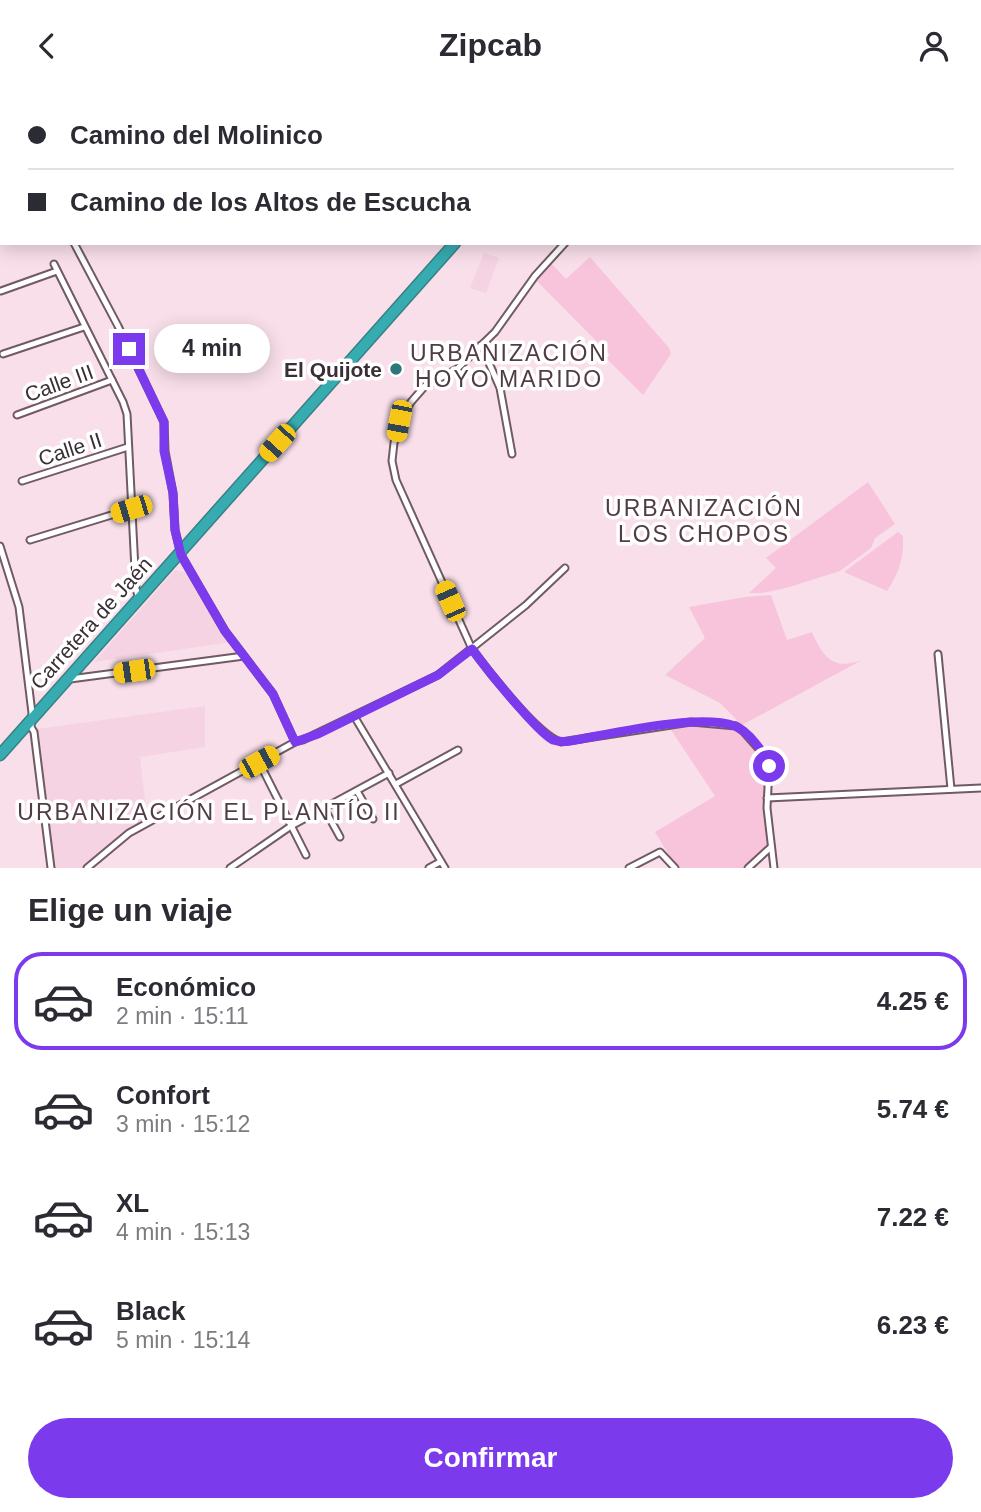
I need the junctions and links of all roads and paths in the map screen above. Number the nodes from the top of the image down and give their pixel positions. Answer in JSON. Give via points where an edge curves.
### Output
{"nodes":[{"id":1,"x":75,"y":245,"type":"edge"},
{"id":2,"x":453,"y":245,"type":"edge"},
{"id":3,"x":563,"y":245,"type":"edge"},
{"id":4,"x":54,"y":264,"type":"dead end"},
{"id":5,"x":57,"y":271,"type":"junction"},
{"id":6,"x":1,"y":291,"type":"edge"},
{"id":7,"x":84,"y":327,"type":"junction"},
{"id":8,"x":481,"y":345,"type":"junction"},
{"id":9,"x":3,"y":354,"type":"dead end"},
{"id":10,"x":112,"y":380,"type":"junction"},
{"id":11,"x":17,"y":415,"type":"dead end"},
{"id":12,"x":128,"y":447,"type":"junction"},
{"id":13,"x":512,"y":454,"type":"dead end"},
{"id":14,"x":22,"y":481,"type":"dead end"},
{"id":15,"x":131,"y":509,"type":"junction"},
{"id":16,"x":30,"y":540,"type":"dead end"},
{"id":17,"x":0,"y":546,"type":"edge"},
{"id":18,"x":180,"y":552,"type":"junction"},
{"id":19,"x":565,"y":568,"type":"dead end"},
{"id":20,"x":139,"y":599,"type":"junction"},
{"id":21,"x":472,"y":649,"type":"junction"},
{"id":22,"x":938,"y":654,"type":"dead end"},
{"id":23,"x":244,"y":656,"type":"junction"},
{"id":24,"x":67,"y":679,"type":"junction"},
{"id":25,"x":354,"y":716,"type":"junction"},
{"id":26,"x":31,"y":723,"type":"junction"},
{"id":27,"x":295,"y":742,"type":"junction"},
{"id":28,"x":4,"y":750,"type":"edge"},
{"id":29,"x":458,"y":750,"type":"dead end"},
{"id":30,"x":259,"y":762,"type":"junction"},
{"id":31,"x":389,"y":773,"type":"junction"},
{"id":32,"x":396,"y":785,"type":"junction"},
{"id":33,"x":981,"y":788,"type":"edge"},
{"id":34,"x":951,"y":789,"type":"junction"},
{"id":35,"x":357,"y":791,"type":"junction"},
{"id":36,"x":767,"y":798,"type":"junction"},
{"id":37,"x":324,"y":808,"type":"junction"},
{"id":38,"x":373,"y":819,"type":"dead end"},
{"id":39,"x":291,"y":826,"type":"junction"},
{"id":40,"x":340,"y":837,"type":"dead end"},
{"id":41,"x":771,"y":847,"type":"junction"},
{"id":42,"x":306,"y":855,"type":"dead end"},
{"id":43,"x":440,"y":862,"type":"junction"},
{"id":44,"x":92,"y":867,"type":"edge"},
{"id":45,"x":51,"y":868,"type":"edge"},
{"id":46,"x":230,"y":868,"type":"edge"},
{"id":47,"x":429,"y":868,"type":"edge"},
{"id":48,"x":445,"y":868,"type":"edge"},
{"id":49,"x":629,"y":868,"type":"edge"},
{"id":50,"x":676,"y":868,"type":"edge"},
{"id":51,"x":748,"y":868,"type":"edge"},
{"id":52,"x":774,"y":868,"type":"edge"}],
"edges":[{"from":1,"to":18,"type":"street","via":[[164,422],[164,451]]},
{"from":2,"to":18,"type":"highway","name":"Carretera de Jaén"},
{"from":3,"to":8,"type":"street"},
{"from":4,"to":5,"type":"street"},
{"from":5,"to":6,"type":"street"},
{"from":5,"to":7,"type":"street"},
{"from":7,"to":9,"type":"street"},
{"from":7,"to":10,"type":"street"},
{"from":8,"to":13,"type":"street","via":[[500,388]]},
{"from":8,"to":21,"type":"street","via":[[457,369],[425,386],[411,402],[399,421],[392,461],[396,480]]},
{"from":10,"to":11,"type":"street","name":"Calle III"},
{"from":10,"to":12,"type":"street","via":[[127,414]]},
{"from":12,"to":14,"type":"street","name":"Calle II"},
{"from":12,"to":15,"type":"street"},
{"from":15,"to":16,"type":"street"},
{"from":15,"to":20,"type":"street"},
{"from":17,"to":26,"type":"street","via":[[19,607]]},
{"from":18,"to":20,"type":"highway","name":"Carretera de Jaén"},
{"from":18,"to":23,"type":"street"},
{"from":19,"to":21,"type":"street"},
{"from":20,"to":24,"type":"highway","name":"Carretera de Jaén"},
{"from":21,"to":25,"type":"street","via":[[438,675]]},
{"from":21,"to":36,"type":"street","via":[[547,736],[561,742],[691,722],[736,726],[767,761]]},
{"from":22,"to":34,"type":"street"},
{"from":23,"to":24,"type":"street"},
{"from":23,"to":27,"type":"street","via":[[273,694]]},
{"from":24,"to":26,"type":"highway","name":"Carretera de Jaén"},
{"from":25,"to":27,"type":"street"},
{"from":25,"to":31,"type":"street"},
{"from":26,"to":28,"type":"highway","name":"Carretera de Jaén"},
{"from":26,"to":45,"type":"street"},
{"from":27,"to":30,"type":"street"},
{"from":29,"to":32,"type":"street"},
{"from":30,"to":39,"type":"street"},
{"from":30,"to":44,"type":"street","via":[[129,833]]},
{"from":31,"to":32,"type":"street"},
{"from":31,"to":35,"type":"street"},
{"from":32,"to":43,"type":"street"},
{"from":33,"to":34,"type":"street"},
{"from":34,"to":36,"type":"street"},
{"from":35,"to":37,"type":"street"},
{"from":35,"to":38,"type":"street"},
{"from":36,"to":41,"type":"street"},
{"from":37,"to":39,"type":"street"},
{"from":37,"to":40,"type":"street"},
{"from":39,"to":42,"type":"street"},
{"from":39,"to":46,"type":"street"},
{"from":41,"to":51,"type":"street"},
{"from":41,"to":52,"type":"street"},
{"from":43,"to":47,"type":"street"},
{"from":43,"to":48,"type":"street"},
{"from":49,"to":50,"type":"street","via":[[660,852]]}]}
